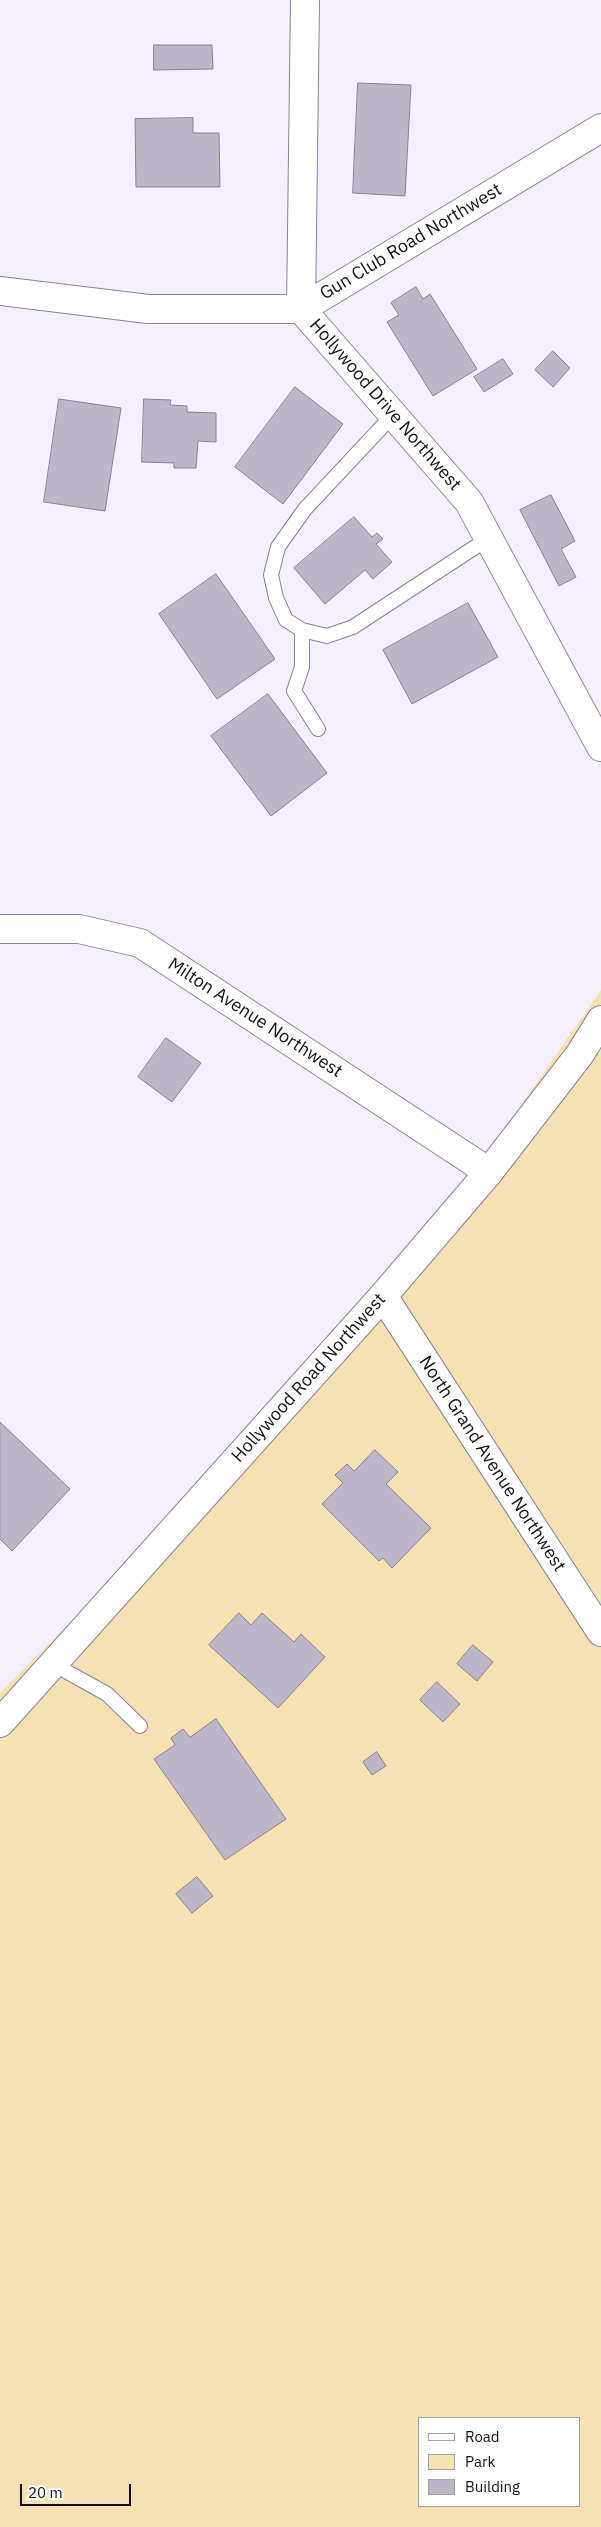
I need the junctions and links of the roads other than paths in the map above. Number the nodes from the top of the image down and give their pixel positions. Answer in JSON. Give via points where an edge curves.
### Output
{"nodes":[{"id":1,"x":305,"y":0,"type":"edge"},
{"id":2,"x":601,"y":128,"type":"edge"},
{"id":3,"x":0,"y":292,"type":"edge"},
{"id":4,"x":300,"y":309,"type":"junction"},
{"id":5,"x":393,"y":415,"type":"junction"},
{"id":6,"x":488,"y":538,"type":"junction"},
{"id":7,"x":302,"y":630,"type":"junction"},
{"id":8,"x":318,"y":729,"type":"dead end"},
{"id":9,"x":601,"y":747,"type":"edge"},
{"id":10,"x":0,"y":929,"type":"edge"},
{"id":11,"x":601,"y":1020,"type":"edge"},
{"id":12,"x":488,"y":1172,"type":"junction"},
{"id":13,"x":382,"y":1296,"type":"junction"},
{"id":14,"x":601,"y":1632,"type":"edge"},
{"id":15,"x":53,"y":1664,"type":"junction"},
{"id":16,"x":0,"y":1723,"type":"edge"},
{"id":17,"x":140,"y":1726,"type":"dead end"}],
"edges":[{"from":1,"to":4,"type":"street","name":"Hollywood Drive Northwest"},
{"from":2,"to":4,"type":"street","name":"Gun Club Road Northwest"},
{"from":3,"to":4,"type":"street","name":"Gun Club Road Northwest","via":[[148,309]]},
{"from":4,"to":5,"type":"street","name":"Hollywood Drive Northwest"},
{"from":5,"to":6,"type":"street","name":"Hollywood Drive Northwest","via":[[469,502]]},
{"from":5,"to":7,"type":"lane","via":[[306,510],[278,546],[271,575],[276,598],[286,620]]},
{"from":6,"to":7,"type":"lane","via":[[353,627],[327,636]]},
{"from":6,"to":9,"type":"street","name":"Hollywood Drive Northwest"},
{"from":7,"to":8,"type":"lane","via":[[302,667],[294,691]]},
{"from":10,"to":12,"type":"street","name":"Milton Avenue Northwest","via":[[79,929],[140,943]]},
{"from":11,"to":12,"type":"street","name":"Hollywood Road Northwest","via":[[580,1054]]},
{"from":12,"to":13,"type":"street","name":"Hollywood Road Northwest"},
{"from":13,"to":14,"type":"street","name":"North Grand Avenue Northwest"},
{"from":13,"to":15,"type":"street","name":"Hollywood Road Northwest"},
{"from":15,"to":16,"type":"street","name":"Hollywood Road Northwest"},
{"from":15,"to":17,"type":"lane","via":[[107,1694]]}]}
